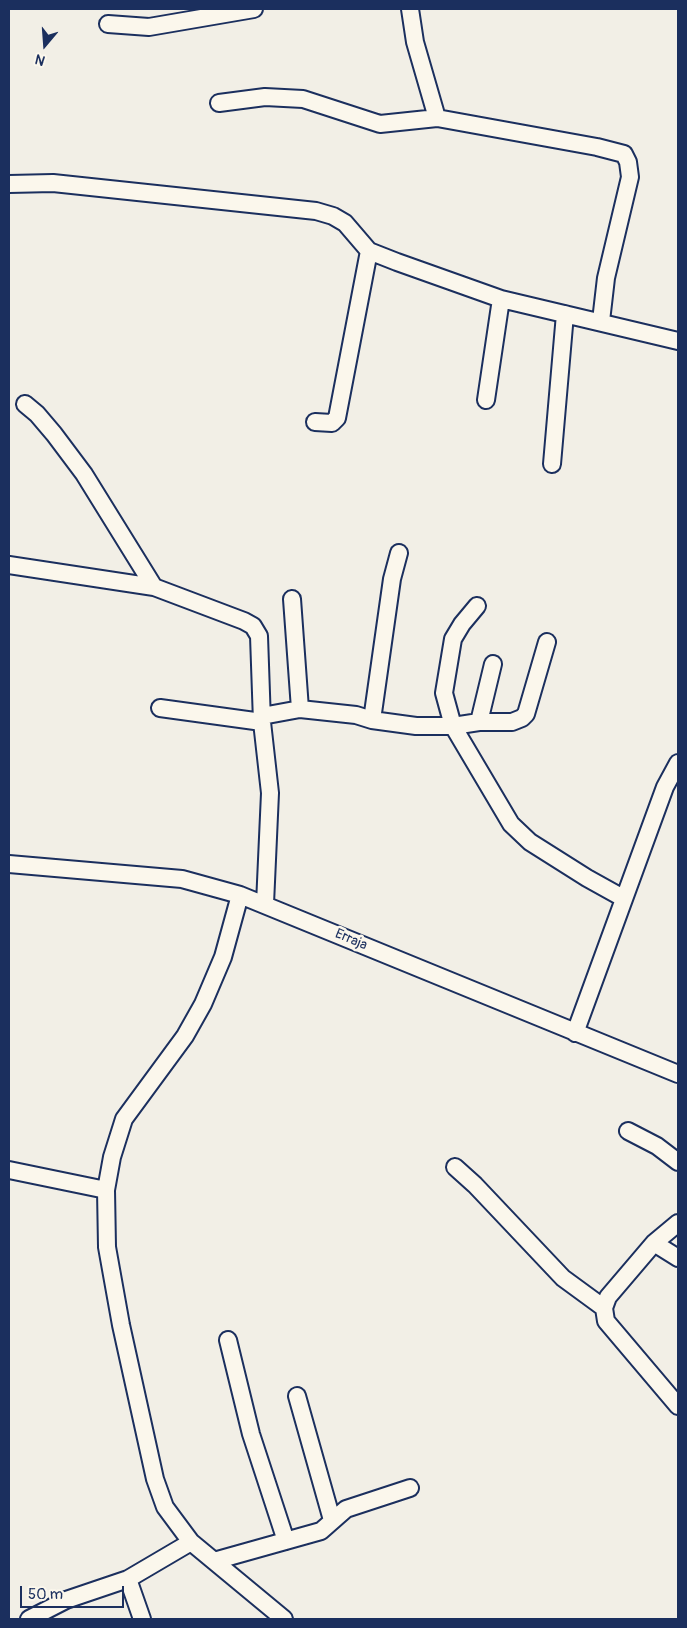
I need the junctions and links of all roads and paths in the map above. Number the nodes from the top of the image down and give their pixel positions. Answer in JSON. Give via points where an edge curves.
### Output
{"nodes":[{"id":1,"x":254,"y":9,"type":"edge"},
{"id":2,"x":410,"y":9,"type":"edge"},
{"id":3,"x":108,"y":24,"type":"dead end"},
{"id":4,"x":219,"y":103,"type":"dead end"},
{"id":5,"x":437,"y":118,"type":"junction"},
{"id":6,"x":9,"y":184,"type":"edge"},
{"id":7,"x":370,"y":251,"type":"junction"},
{"id":8,"x":501,"y":299,"type":"junction"},
{"id":9,"x":565,"y":314,"type":"junction"},
{"id":10,"x":601,"y":321,"type":"junction"},
{"id":11,"x":678,"y":341,"type":"edge"},
{"id":12,"x":486,"y":400,"type":"dead end"},
{"id":13,"x":24,"y":404,"type":"dead end"},
{"id":14,"x":315,"y":422,"type":"dead end"},
{"id":15,"x":552,"y":464,"type":"dead end"},
{"id":16,"x":399,"y":553,"type":"dead end"},
{"id":17,"x":9,"y":564,"type":"edge"},
{"id":18,"x":154,"y":587,"type":"junction"},
{"id":19,"x":292,"y":599,"type":"dead end"},
{"id":20,"x":477,"y":606,"type":"dead end"},
{"id":21,"x":547,"y":642,"type":"dead end"},
{"id":22,"x":493,"y":664,"type":"dead end"},
{"id":23,"x":160,"y":708,"type":"dead end"},
{"id":24,"x":300,"y":709,"type":"junction"},
{"id":25,"x":262,"y":719,"type":"junction"},
{"id":26,"x":372,"y":720,"type":"junction"},
{"id":27,"x":479,"y":722,"type":"junction"},
{"id":28,"x":453,"y":726,"type":"junction"},
{"id":29,"x":678,"y":763,"type":"edge"},
{"id":30,"x":9,"y":864,"type":"edge"},
{"id":31,"x":240,"y":895,"type":"junction"},
{"id":32,"x":623,"y":898,"type":"junction"},
{"id":33,"x":264,"y":904,"type":"junction"},
{"id":34,"x":575,"y":1033,"type":"junction"},
{"id":35,"x":678,"y":1074,"type":"edge"},
{"id":36,"x":628,"y":1131,"type":"dead end"},
{"id":37,"x":678,"y":1162,"type":"edge"},
{"id":38,"x":455,"y":1167,"type":"dead end"},
{"id":39,"x":9,"y":1170,"type":"edge"},
{"id":40,"x":106,"y":1190,"type":"junction"},
{"id":41,"x":678,"y":1223,"type":"edge"},
{"id":42,"x":654,"y":1243,"type":"junction"},
{"id":43,"x":678,"y":1258,"type":"edge"},
{"id":44,"x":604,"y":1308,"type":"junction"},
{"id":45,"x":228,"y":1340,"type":"dead end"},
{"id":46,"x":297,"y":1396,"type":"dead end"},
{"id":47,"x":678,"y":1406,"type":"edge"},
{"id":48,"x":410,"y":1488,"type":"dead end"},
{"id":49,"x":332,"y":1520,"type":"junction"},
{"id":50,"x":286,"y":1541,"type":"junction"},
{"id":51,"x":191,"y":1542,"type":"junction"},
{"id":52,"x":214,"y":1561,"type":"junction"},
{"id":53,"x":128,"y":1579,"type":"junction"},
{"id":54,"x":28,"y":1619,"type":"edge"},
{"id":55,"x":142,"y":1619,"type":"edge"},
{"id":56,"x":284,"y":1619,"type":"edge"}],
"edges":[{"from":1,"to":3,"type":"street","via":[[149,27]]},
{"from":2,"to":5,"type":"street","via":[[417,51]]},
{"from":4,"to":5,"type":"street","via":[[265,97],[303,100],[380,124]]},
{"from":5,"to":10,"type":"street","via":[[624,154],[630,177],[606,278]]},
{"from":6,"to":7,"type":"street","via":[[62,184],[316,211],[345,223]]},
{"from":7,"to":8,"type":"street"},
{"from":7,"to":14,"type":"street","via":[[337,418],[332,423]]},
{"from":8,"to":9,"type":"street"},
{"from":8,"to":12,"type":"street"},
{"from":9,"to":10,"type":"street"},
{"from":9,"to":15,"type":"street"},
{"from":10,"to":11,"type":"street"},
{"from":13,"to":18,"type":"street","via":[[37,414],[84,474]]},
{"from":16,"to":26,"type":"street","via":[[392,579]]},
{"from":17,"to":18,"type":"street"},
{"from":18,"to":25,"type":"street","via":[[253,626],[260,641]]},
{"from":19,"to":24,"type":"street"},
{"from":20,"to":28,"type":"street","via":[[453,640],[444,693]]},
{"from":21,"to":27,"type":"street","via":[[526,714],[512,722]]},
{"from":22,"to":27,"type":"street"},
{"from":23,"to":25,"type":"street"},
{"from":24,"to":25,"type":"street"},
{"from":24,"to":26,"type":"street","via":[[356,715]]},
{"from":25,"to":33,"type":"street","via":[[270,793]]},
{"from":26,"to":28,"type":"street","via":[[416,726]]},
{"from":27,"to":28,"type":"street"},
{"from":28,"to":32,"type":"street","via":[[512,824],[530,842]]},
{"from":29,"to":32,"type":"street","via":[[665,787]]},
{"from":30,"to":31,"type":"street","name":"Erraja","via":[[182,879]]},
{"from":31,"to":33,"type":"street","name":"Erraja"},
{"from":31,"to":40,"type":"street","via":[[223,957],[204,1004],[185,1036],[124,1119]]},
{"from":32,"to":34,"type":"street"},
{"from":33,"to":34,"type":"street","name":"Erraja"},
{"from":34,"to":35,"type":"street","name":"Erraja"},
{"from":36,"to":37,"type":"street","via":[[657,1146]]},
{"from":38,"to":44,"type":"street","via":[[563,1278]]},
{"from":39,"to":40,"type":"street"},
{"from":40,"to":51,"type":"street","via":[[107,1247],[155,1479],[165,1507]]},
{"from":41,"to":42,"type":"street"},
{"from":42,"to":43,"type":"street"},
{"from":42,"to":44,"type":"street","via":[[608,1297]]},
{"from":44,"to":47,"type":"street","via":[[606,1321]]},
{"from":45,"to":50,"type":"street","via":[[251,1434]]},
{"from":46,"to":49,"type":"street"},
{"from":48,"to":49,"type":"street","via":[[346,1509]]},
{"from":49,"to":50,"type":"street","via":[[320,1531]]},
{"from":50,"to":52,"type":"street"},
{"from":51,"to":52,"type":"street"},
{"from":51,"to":53,"type":"street"},
{"from":52,"to":56,"type":"street"},
{"from":53,"to":54,"type":"street","via":[[66,1600]]},
{"from":53,"to":55,"type":"street"}]}
